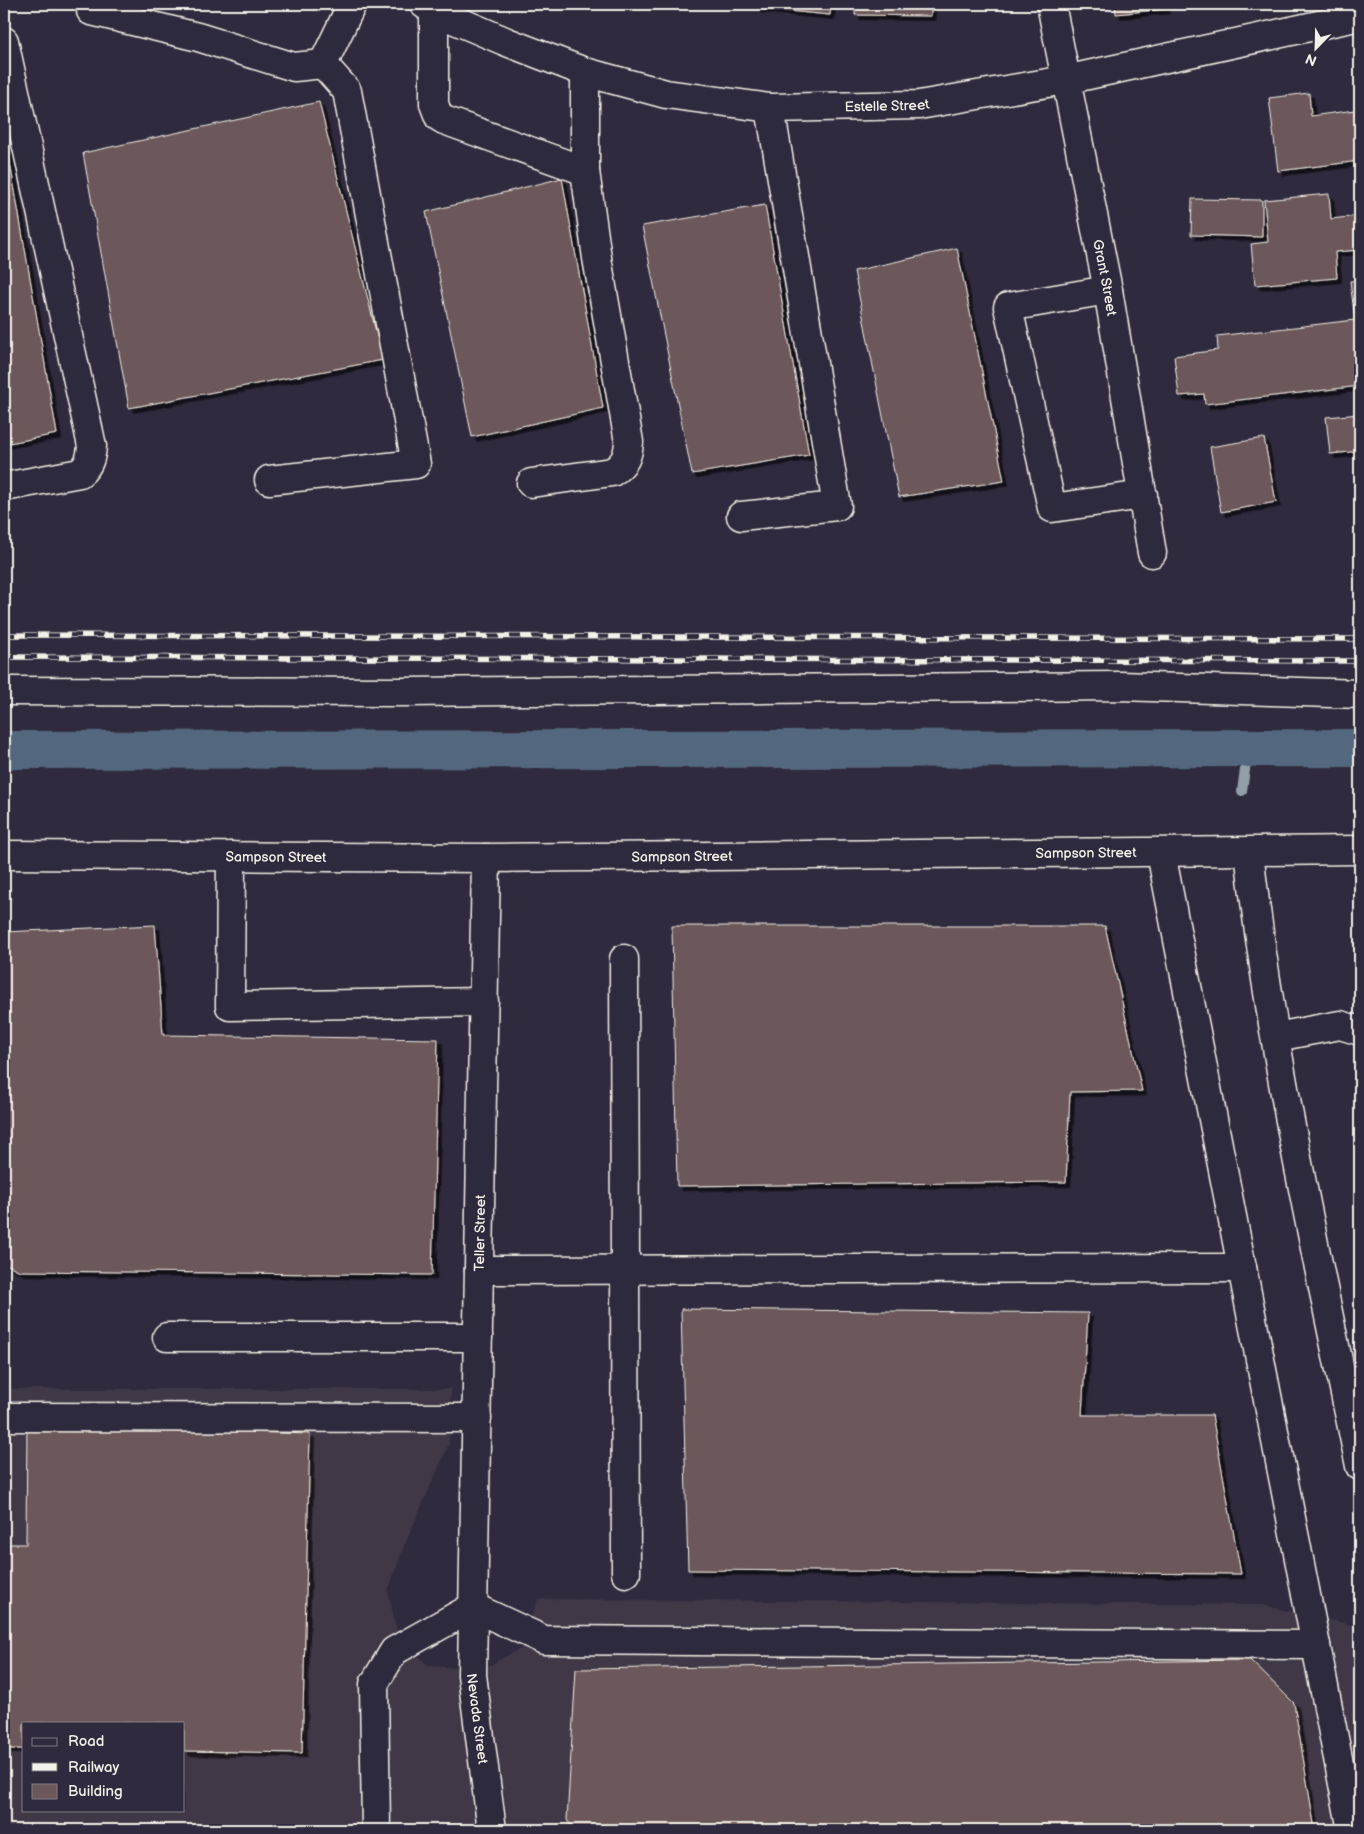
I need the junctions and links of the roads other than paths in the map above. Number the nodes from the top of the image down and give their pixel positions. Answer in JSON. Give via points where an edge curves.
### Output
{"nodes":[{"id":1,"x":91,"y":4,"type":"edge"},
{"id":2,"x":352,"y":4,"type":"edge"},
{"id":3,"x":1052,"y":4,"type":"edge"},
{"id":4,"x":429,"y":7,"type":"edge"},
{"id":5,"x":1360,"y":16,"type":"edge"},
{"id":6,"x":4,"y":41,"type":"edge"},
{"id":7,"x":322,"y":64,"type":"junction"},
{"id":8,"x":585,"y":72,"type":"junction"},
{"id":9,"x":1065,"y":80,"type":"junction"},
{"id":10,"x":770,"y":108,"type":"junction"},
{"id":11,"x":585,"y":170,"type":"junction"},
{"id":12,"x":1108,"y":290,"type":"junction"},
{"id":13,"x":269,"y":480,"type":"dead end"},
{"id":14,"x":531,"y":483,"type":"dead end"},
{"id":15,"x":4,"y":487,"type":"edge"},
{"id":16,"x":1143,"y":495,"type":"junction"},
{"id":17,"x":742,"y":516,"type":"dead end"},
{"id":18,"x":1152,"y":553,"type":"dead end"},
{"id":19,"x":4,"y":691,"type":"edge"},
{"id":20,"x":1360,"y":694,"type":"edge"},
{"id":21,"x":1360,"y":850,"type":"edge"},
{"id":22,"x":1249,"y":852,"type":"junction"},
{"id":23,"x":1161,"y":853,"type":"junction"},
{"id":24,"x":4,"y":855,"type":"edge"},
{"id":25,"x":230,"y":856,"type":"junction"},
{"id":26,"x":486,"y":858,"type":"junction"},
{"id":27,"x":624,"y":959,"type":"dead end"},
{"id":28,"x":484,"y":1002,"type":"junction"},
{"id":29,"x":1360,"y":1031,"type":"edge"},
{"id":30,"x":1276,"y":1037,"type":"junction"},
{"id":31,"x":1242,"y":1268,"type":"junction"},
{"id":32,"x":479,"y":1270,"type":"junction"},
{"id":33,"x":626,"y":1270,"type":"junction"},
{"id":34,"x":167,"y":1337,"type":"dead end"},
{"id":35,"x":478,"y":1337,"type":"junction"},
{"id":36,"x":4,"y":1417,"type":"edge"},
{"id":37,"x":477,"y":1418,"type":"junction"},
{"id":38,"x":1360,"y":1466,"type":"edge"},
{"id":39,"x":626,"y":1573,"type":"dead end"},
{"id":40,"x":473,"y":1608,"type":"junction"},
{"id":41,"x":1316,"y":1645,"type":"junction"},
{"id":42,"x":376,"y":1830,"type":"edge"},
{"id":43,"x":492,"y":1830,"type":"edge"},
{"id":44,"x":1352,"y":1830,"type":"edge"}],
"edges":[{"from":1,"to":7,"type":"street","via":[[91,11],[198,37],[294,67]]},
{"from":2,"to":7,"type":"street"},
{"from":3,"to":9,"type":"street","name":"Grant Street"},
{"from":4,"to":8,"type":"street","name":"Estelle Street"},
{"from":4,"to":11,"type":"street","via":[[434,104],[439,117]]},
{"from":5,"to":9,"type":"street","name":"Estelle Street"},
{"from":6,"to":15,"type":"street","via":[[92,446],[88,466],[80,473]]},
{"from":7,"to":13,"type":"street","via":[[347,91],[416,464]]},
{"from":8,"to":10,"type":"street","name":"Estelle Street","via":[[666,94]]},
{"from":8,"to":11,"type":"street"},
{"from":9,"to":10,"type":"street","name":"Estelle Street","via":[[919,105]]},
{"from":9,"to":12,"type":"street","name":"Grant Street"},
{"from":10,"to":17,"type":"street","via":[[837,506]]},
{"from":11,"to":14,"type":"street","via":[[629,442],[628,455],[621,467],[612,472]]},
{"from":12,"to":16,"type":"street","name":"Grant Street"},
{"from":12,"to":16,"type":"street","via":[[1008,307],[1052,508]]},
{"from":16,"to":18,"type":"street","name":"Grant Street"},
{"from":19,"to":20,"type":"street","via":[[404,692],[1120,686]]},
{"from":21,"to":22,"type":"street","name":"Sampson Street"},
{"from":22,"to":23,"type":"street","name":"Sampson Street"},
{"from":22,"to":30,"type":"street","via":[[1258,937]]},
{"from":23,"to":26,"type":"street","name":"Sampson Street"},
{"from":23,"to":31,"type":"street"},
{"from":24,"to":25,"type":"street","name":"Sampson Street"},
{"from":25,"to":26,"type":"street","name":"Sampson Street"},
{"from":25,"to":28,"type":"street","via":[[230,1006]]},
{"from":26,"to":28,"type":"street","name":"Teller Street"},
{"from":27,"to":33,"type":"street"},
{"from":28,"to":32,"type":"street","name":"Teller Street"},
{"from":29,"to":30,"type":"street","via":[[1340,1025]]},
{"from":30,"to":38,"type":"street","via":[[1302,1183]]},
{"from":31,"to":33,"type":"street"},
{"from":31,"to":41,"type":"street"},
{"from":32,"to":33,"type":"street"},
{"from":32,"to":35,"type":"street","name":"Teller Street"},
{"from":33,"to":39,"type":"street"},
{"from":34,"to":35,"type":"street"},
{"from":35,"to":37,"type":"street","name":"Teller Street"},
{"from":36,"to":37,"type":"street"},
{"from":37,"to":40,"type":"street","name":"Teller Street"},
{"from":40,"to":41,"type":"street","via":[[544,1640]]},
{"from":40,"to":42,"type":"street","via":[[394,1651],[374,1684]]},
{"from":40,"to":43,"type":"street","name":"Nevada Street","via":[[472,1675]]},
{"from":41,"to":44,"type":"street"}]}
